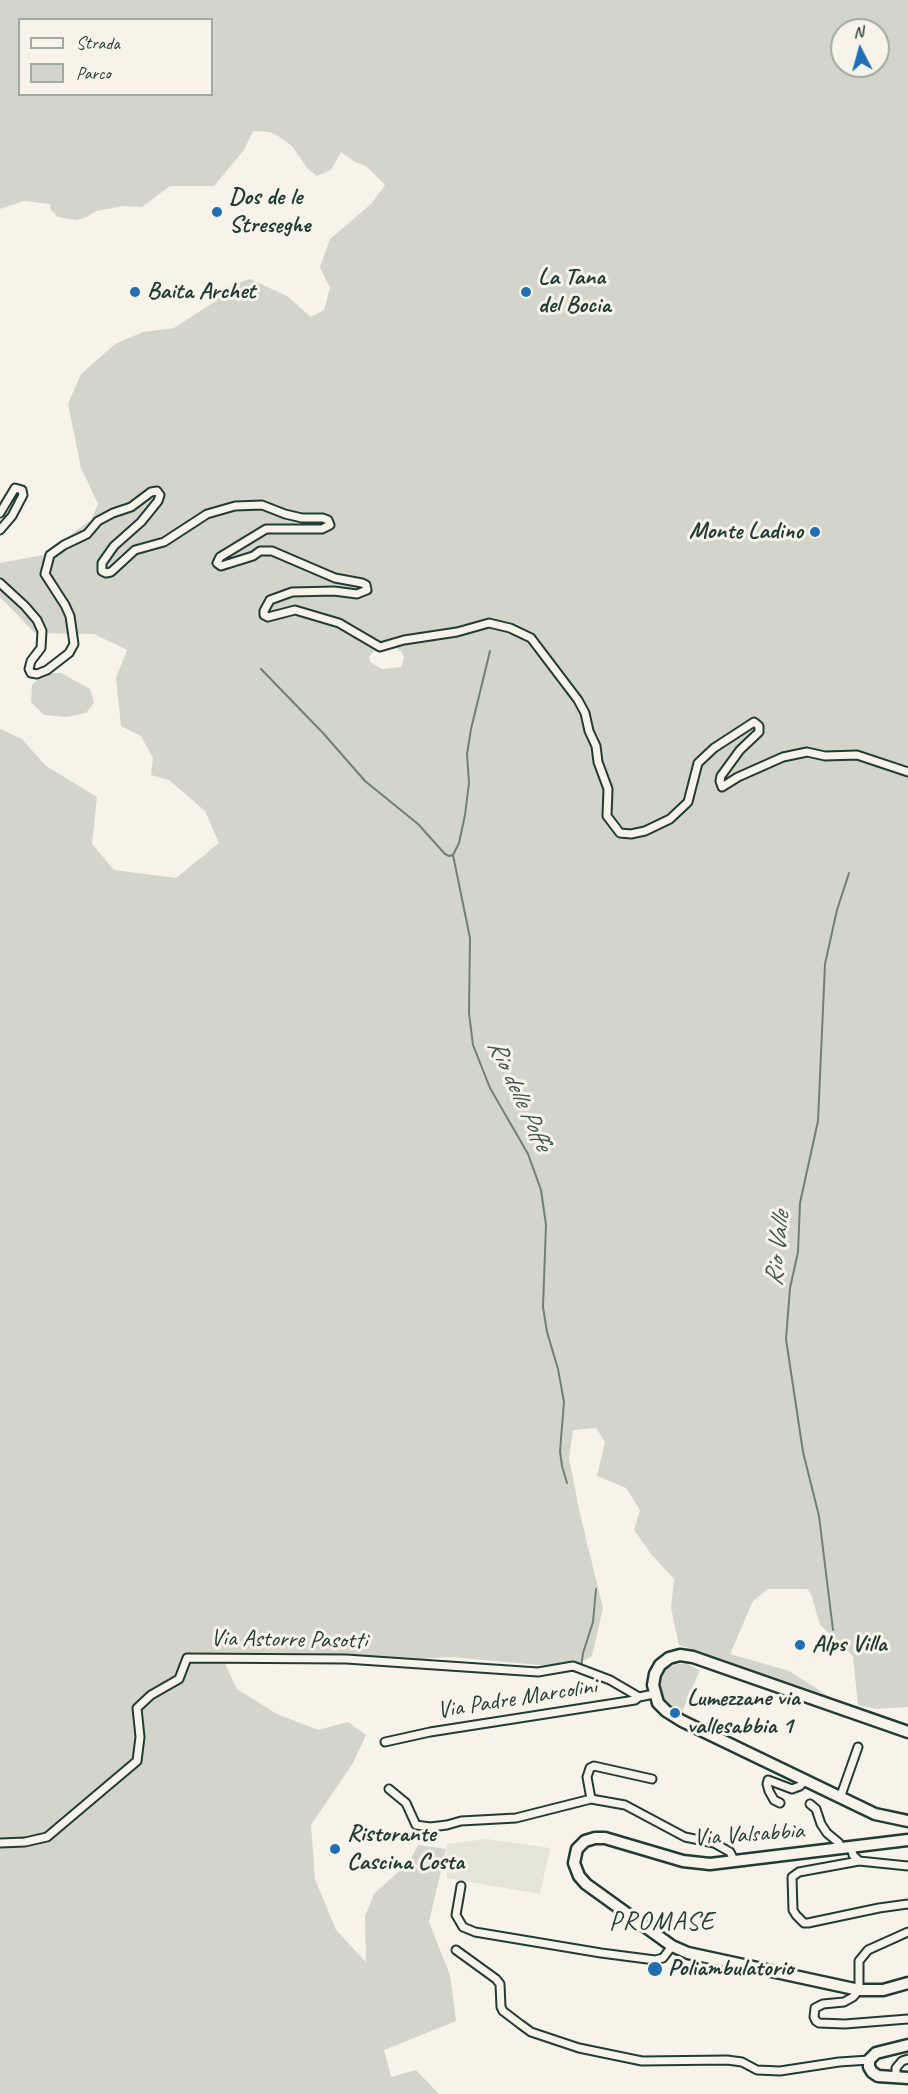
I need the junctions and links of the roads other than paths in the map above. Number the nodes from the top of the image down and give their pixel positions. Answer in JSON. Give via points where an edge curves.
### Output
{"nodes":[{"id":1,"x":0,"y":513,"type":"edge"},
{"id":2,"x":0,"y":530,"type":"edge"},
{"id":3,"x":0,"y":583,"type":"edge"},
{"id":4,"x":908,"y":772,"type":"edge"},
{"id":5,"x":654,"y":1694,"type":"junction"},
{"id":6,"x":639,"y":1697,"type":"junction"},
{"id":7,"x":908,"y":1732,"type":"edge"},
{"id":8,"x":385,"y":1742,"type":"dead end"},
{"id":9,"x":858,"y":1747,"type":"dead end"},
{"id":10,"x":652,"y":1779,"type":"dead end"},
{"id":11,"x":805,"y":1780,"type":"junction"},
{"id":12,"x":389,"y":1789,"type":"dead end"},
{"id":13,"x":840,"y":1798,"type":"junction"},
{"id":14,"x":591,"y":1799,"type":"junction"},
{"id":15,"x":780,"y":1803,"type":"dead end"},
{"id":16,"x":810,"y":1804,"type":"dead end"},
{"id":17,"x":908,"y":1821,"type":"edge"},
{"id":18,"x":908,"y":1840,"type":"edge"},
{"id":19,"x":0,"y":1843,"type":"edge"},
{"id":20,"x":845,"y":1848,"type":"junction"},
{"id":21,"x":859,"y":1861,"type":"junction"},
{"id":22,"x":735,"y":1862,"type":"junction"},
{"id":23,"x":908,"y":1866,"type":"edge"},
{"id":24,"x":461,"y":1886,"type":"dead end"},
{"id":25,"x":908,"y":1904,"type":"edge"},
{"id":26,"x":908,"y":1932,"type":"edge"},
{"id":27,"x":672,"y":1946,"type":"junction"},
{"id":28,"x":456,"y":1950,"type":"dead end"},
{"id":29,"x":908,"y":1983,"type":"edge"},
{"id":30,"x":859,"y":1990,"type":"junction"},
{"id":31,"x":908,"y":2019,"type":"edge"},
{"id":32,"x":908,"y":2045,"type":"edge"},
{"id":33,"x":869,"y":2060,"type":"junction"},
{"id":34,"x":908,"y":2060,"type":"edge"},
{"id":35,"x":896,"y":2077,"type":"junction"},
{"id":36,"x":908,"y":2078,"type":"edge"}],
"edges":[{"from":1,"to":2,"type":"street","via":[[15,488],[22,490],[12,516]]},
{"from":3,"to":4,"type":"street","via":[[26,606],[42,631],[41,648],[29,669],[37,674],[69,653],[74,644],[70,616],[45,574],[50,555],[63,545],[87,534],[98,521],[156,491],[158,501],[114,546],[101,566],[102,571],[111,572],[135,550],[165,542],[207,514],[235,506],[262,505],[293,516],[323,518],[330,525],[322,529],[266,529],[220,557],[217,563],[221,566],[272,550],[335,578],[362,583],[367,590],[357,594],[292,592],[270,600],[264,611],[268,617],[295,610],[339,623],[380,647],[489,622],[531,638],[585,713],[608,789],[607,816],[620,833],[645,831],[670,819],[688,802],[698,763],[754,722],[759,732],[721,776],[722,787],[772,761],[807,752],[857,755]]},
{"from":5,"to":6,"type":"street","name":"Via Padre Marcolini"},
{"from":5,"to":7,"type":"main road","via":[[655,1674],[660,1665],[680,1655]]},
{"from":5,"to":11,"type":"main road","name":"Via Valsabbia","via":[[666,1711],[682,1721]]},
{"from":6,"to":8,"type":"street","name":"Via Padre Marcolini"},
{"from":6,"to":19,"type":"street","name":"Via Astorre Pasotti","via":[[610,1680],[573,1666],[535,1672],[346,1659],[187,1658],[178,1679],[137,1708],[137,1761],[47,1837]]},
{"from":9,"to":13,"type":"street"},
{"from":10,"to":14,"type":"street","via":[[594,1766],[587,1777]]},
{"from":11,"to":13,"type":"main road","name":"Via Valsabbia"},
{"from":11,"to":15,"type":"street","via":[[792,1789],[768,1780],[769,1791]]},
{"from":12,"to":14,"type":"street","via":[[406,1803],[416,1825],[430,1827],[516,1818]]},
{"from":13,"to":17,"type":"main road","name":"Via Valsabbia","via":[[875,1814]]},
{"from":14,"to":22,"type":"street","via":[[625,1805],[685,1837],[730,1852]]},
{"from":16,"to":20,"type":"street","via":[[827,1833]]},
{"from":18,"to":20,"type":"main road","name":"Via Valsabbia"},
{"from":20,"to":21,"type":"street"},
{"from":20,"to":22,"type":"main road","name":"Via Valsabbia"},
{"from":21,"to":23,"type":"street"},
{"from":21,"to":25,"type":"street","via":[[799,1872],[792,1877],[796,1915],[808,1923]]},
{"from":22,"to":27,"type":"main road","name":"Via Valsabbia","via":[[683,1861],[605,1839],[585,1841],[578,1849],[574,1863],[586,1884]]},
{"from":24,"to":27,"type":"street","via":[[456,1915],[463,1927],[475,1932],[655,1960],[663,1958]]},
{"from":26,"to":30,"type":"street","via":[[868,1950],[858,1961]]},
{"from":27,"to":30,"type":"main road","name":"Via Valsabbia","via":[[711,1959]]},
{"from":28,"to":33,"type":"street","via":[[500,1984],[503,2011],[531,2032],[579,2048],[642,2061],[727,2060],[757,2070],[780,2071]]},
{"from":29,"to":30,"type":"main road","name":"Via Valsabbia","via":[[883,1990]]},
{"from":30,"to":31,"type":"street","via":[[844,2002],[815,2008],[816,2021],[845,2024]]},
{"from":32,"to":33,"type":"main road","via":[[876,2053]]},
{"from":33,"to":35,"type":"main road","via":[[869,2067],[878,2076]]},
{"from":34,"to":35,"type":"street","via":[[896,2067]]},
{"from":35,"to":36,"type":"main road"}]}
